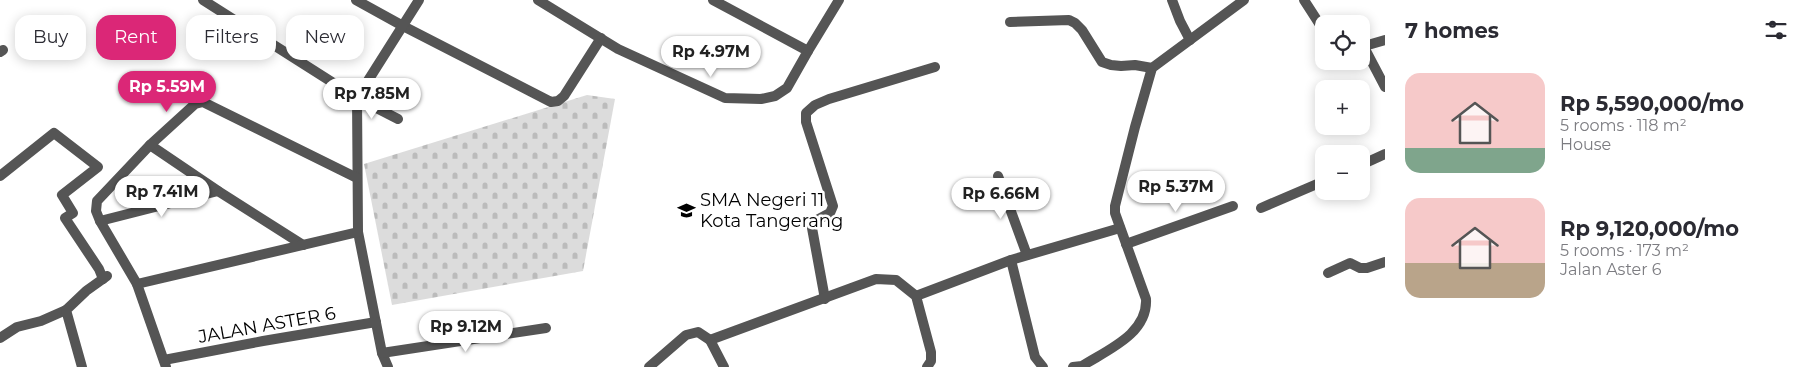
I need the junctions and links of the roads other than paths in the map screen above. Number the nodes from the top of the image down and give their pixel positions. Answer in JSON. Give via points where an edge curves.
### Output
{"nodes":[{"id":1,"x":203,"y":0,"type":"edge"},
{"id":2,"x":356,"y":0,"type":"edge"},
{"id":3,"x":419,"y":0,"type":"edge"},
{"id":4,"x":538,"y":0,"type":"edge"},
{"id":5,"x":713,"y":0,"type":"edge"},
{"id":6,"x":839,"y":0,"type":"edge"},
{"id":7,"x":1172,"y":0,"type":"edge"},
{"id":8,"x":1244,"y":0,"type":"edge"},
{"id":9,"x":1304,"y":0,"type":"edge"},
{"id":10,"x":1315,"y":17,"type":"edge"},
{"id":11,"x":1010,"y":22,"type":"dead end"},
{"id":12,"x":403,"y":26,"type":"junction"},
{"id":13,"x":601,"y":38,"type":"junction"},
{"id":14,"x":1190,"y":40,"type":"junction"},
{"id":15,"x":1385,"y":40,"type":"edge"},
{"id":16,"x":1370,"y":45,"type":"edge"},
{"id":17,"x":808,"y":51,"type":"junction"},
{"id":18,"x":1370,"y":60,"type":"edge"},
{"id":19,"x":935,"y":67,"type":"dead end"},
{"id":20,"x":1152,"y":68,"type":"junction"},
{"id":21,"x":1385,"y":87,"type":"edge"},
{"id":22,"x":357,"y":98,"type":"junction"},
{"id":23,"x":398,"y":119,"type":"dead end"},
{"id":24,"x":150,"y":145,"type":"junction"},
{"id":25,"x":1385,"y":154,"type":"edge"},
{"id":26,"x":1370,"y":161,"type":"edge"},
{"id":27,"x":0,"y":176,"type":"edge"},
{"id":28,"x":998,"y":176,"type":"dead end"},
{"id":29,"x":357,"y":178,"type":"junction"},
{"id":30,"x":1315,"y":185,"type":"edge"},
{"id":31,"x":218,"y":191,"type":"junction"},
{"id":32,"x":1233,"y":206,"type":"dead end"},
{"id":33,"x":1261,"y":208,"type":"dead end"},
{"id":34,"x":100,"y":220,"type":"junction"},
{"id":35,"x":1120,"y":228,"type":"junction"},
{"id":36,"x":358,"y":232,"type":"junction"},
{"id":37,"x":1126,"y":244,"type":"junction"},
{"id":38,"x":304,"y":245,"type":"junction"},
{"id":39,"x":1027,"y":255,"type":"junction"},
{"id":40,"x":1011,"y":260,"type":"junction"},
{"id":41,"x":1385,"y":262,"type":"edge"},
{"id":42,"x":1328,"y":273,"type":"dead end"},
{"id":43,"x":137,"y":284,"type":"junction"},
{"id":44,"x":916,"y":296,"type":"junction"},
{"id":45,"x":825,"y":299,"type":"junction"},
{"id":46,"x":66,"y":310,"type":"junction"},
{"id":47,"x":376,"y":322,"type":"junction"},
{"id":48,"x":546,"y":328,"type":"dead end"},
{"id":49,"x":0,"y":338,"type":"edge"},
{"id":50,"x":710,"y":340,"type":"junction"},
{"id":51,"x":382,"y":353,"type":"junction"},
{"id":52,"x":165,"y":364,"type":"edge"},
{"id":53,"x":82,"y":367,"type":"edge"},
{"id":54,"x":388,"y":367,"type":"edge"},
{"id":55,"x":649,"y":367,"type":"edge"},
{"id":56,"x":724,"y":367,"type":"edge"},
{"id":57,"x":928,"y":367,"type":"edge"},
{"id":58,"x":1043,"y":367,"type":"edge"},
{"id":59,"x":1073,"y":367,"type":"edge"},
{"id":60,"x":1082,"y":367,"type":"edge"}],
"edges":[{"from":1,"to":22,"type":"street"},
{"from":2,"to":12,"type":"street"},
{"from":3,"to":12,"type":"street"},
{"from":4,"to":13,"type":"street"},
{"from":5,"to":17,"type":"street"},
{"from":6,"to":17,"type":"street"},
{"from":7,"to":14,"type":"street"},
{"from":8,"to":14,"type":"street"},
{"from":9,"to":10,"type":"street"},
{"from":11,"to":20,"type":"street","via":[[1076,22],[1102,62]]},
{"from":12,"to":13,"type":"street","via":[[550,102],[564,96]]},
{"from":12,"to":22,"type":"street"},
{"from":13,"to":17,"type":"street","via":[[725,98],[761,100],[775,96],[787,88]]},
{"from":14,"to":20,"type":"street"},
{"from":15,"to":16,"type":"street"},
{"from":18,"to":21,"type":"street"},
{"from":19,"to":45,"type":"street","via":[[829,99],[806,113],[806,122],[833,206],[830,213],[817,220],[812,228]]},
{"from":20,"to":35,"type":"street","via":[[1115,206]]},
{"from":22,"to":23,"type":"street"},
{"from":22,"to":29,"type":"street"},
{"from":24,"to":29,"type":"street","via":[[195,104],[203,102]]},
{"from":24,"to":31,"type":"street"},
{"from":24,"to":34,"type":"street","via":[[97,201],[96,211]]},
{"from":25,"to":26,"type":"street"},
{"from":27,"to":46,"type":"street","via":[[54,133],[98,167],[62,195],[73,213],[65,218],[105,278]]},
{"from":28,"to":39,"type":"street"},
{"from":29,"to":36,"type":"street"},
{"from":30,"to":33,"type":"street"},
{"from":31,"to":34,"type":"street"},
{"from":31,"to":38,"type":"street"},
{"from":32,"to":37,"type":"street"},
{"from":34,"to":43,"type":"street"},
{"from":35,"to":37,"type":"street"},
{"from":35,"to":39,"type":"street"},
{"from":36,"to":38,"type":"street"},
{"from":36,"to":47,"type":"street"},
{"from":37,"to":60,"type":"street","via":[[1147,308],[1132,334]]},
{"from":38,"to":43,"type":"street"},
{"from":39,"to":40,"type":"street"},
{"from":40,"to":44,"type":"street"},
{"from":40,"to":58,"type":"street","via":[[1035,357]]},
{"from":41,"to":42,"type":"street","via":[[1367,268],[1350,263]]},
{"from":43,"to":52,"type":"street"},
{"from":44,"to":45,"type":"street","via":[[896,280],[876,279]]},
{"from":44,"to":57,"type":"street","via":[[931,352]]},
{"from":45,"to":50,"type":"street"},
{"from":46,"to":49,"type":"street","via":[[17,327]]},
{"from":46,"to":53,"type":"street"},
{"from":47,"to":51,"type":"street"},
{"from":47,"to":52,"type":"street","name":"JALAN ASTER 6","via":[[263,341]]},
{"from":48,"to":51,"type":"street"},
{"from":50,"to":55,"type":"street","via":[[692,332]]},
{"from":50,"to":56,"type":"street"},
{"from":51,"to":54,"type":"street"},
{"from":59,"to":60,"type":"street"}]}
